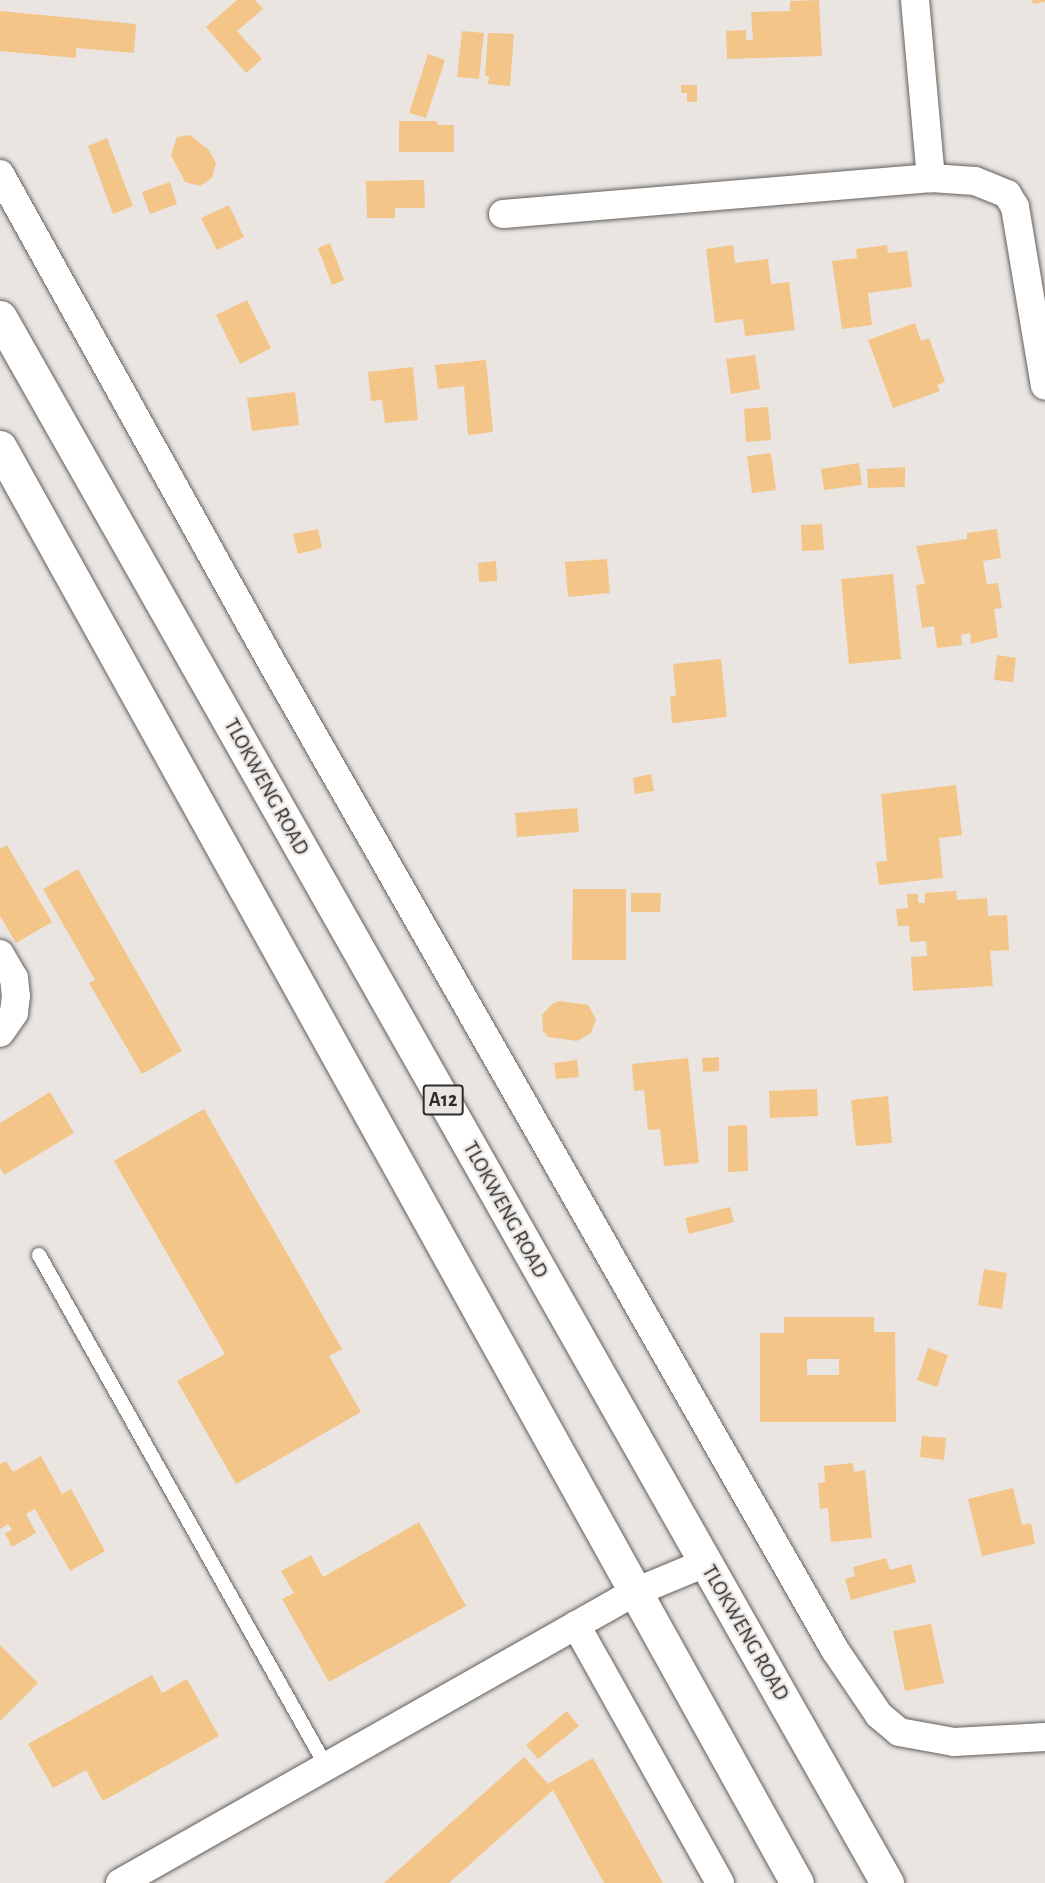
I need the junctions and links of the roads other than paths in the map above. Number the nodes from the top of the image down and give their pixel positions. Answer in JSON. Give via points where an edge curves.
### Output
{"nodes":[{"id":1,"x":915,"y":0,"type":"edge"},
{"id":2,"x":0,"y":174,"type":"edge"},
{"id":3,"x":931,"y":178,"type":"junction"},
{"id":4,"x":503,"y":214,"type":"dead end"},
{"id":5,"x":0,"y":317,"type":"edge"},
{"id":6,"x":1045,"y":386,"type":"edge"},
{"id":7,"x":0,"y":447,"type":"edge"},
{"id":8,"x":0,"y":954,"type":"edge"},
{"id":9,"x":0,"y":1034,"type":"edge"},
{"id":10,"x":39,"y":1255,"type":"dead end"},
{"id":11,"x":705,"y":1563,"type":"junction"},
{"id":12,"x":633,"y":1593,"type":"junction"},
{"id":13,"x":576,"y":1625,"type":"junction"},
{"id":14,"x":1045,"y":1737,"type":"edge"},
{"id":15,"x":325,"y":1764,"type":"junction"},
{"id":16,"x":120,"y":1883,"type":"edge"},
{"id":17,"x":720,"y":1883,"type":"edge"},
{"id":18,"x":797,"y":1883,"type":"edge"},
{"id":19,"x":887,"y":1883,"type":"edge"}],
"edges":[{"from":1,"to":3,"type":"street"},
{"from":2,"to":14,"type":"street","via":[[276,670],[835,1650],[879,1714],[899,1732],[954,1742]]},
{"from":3,"to":4,"type":"street"},
{"from":3,"to":6,"type":"street","via":[[975,181],[1011,199]]},
{"from":5,"to":11,"type":"main road","name":"TLOKWENG ROAD","number":"A12"},
{"from":7,"to":12,"type":"main road"},
{"from":8,"to":9,"type":"street","via":[[14,978],[16,996],[14,1013]]},
{"from":10,"to":15,"type":"lane"},
{"from":11,"to":12,"type":"street"},
{"from":11,"to":19,"type":"main road","name":"TLOKWENG ROAD","number":"A12"},
{"from":12,"to":13,"type":"street"},
{"from":12,"to":18,"type":"main road"},
{"from":13,"to":15,"type":"street"},
{"from":13,"to":17,"type":"street"},
{"from":15,"to":16,"type":"street"}]}
